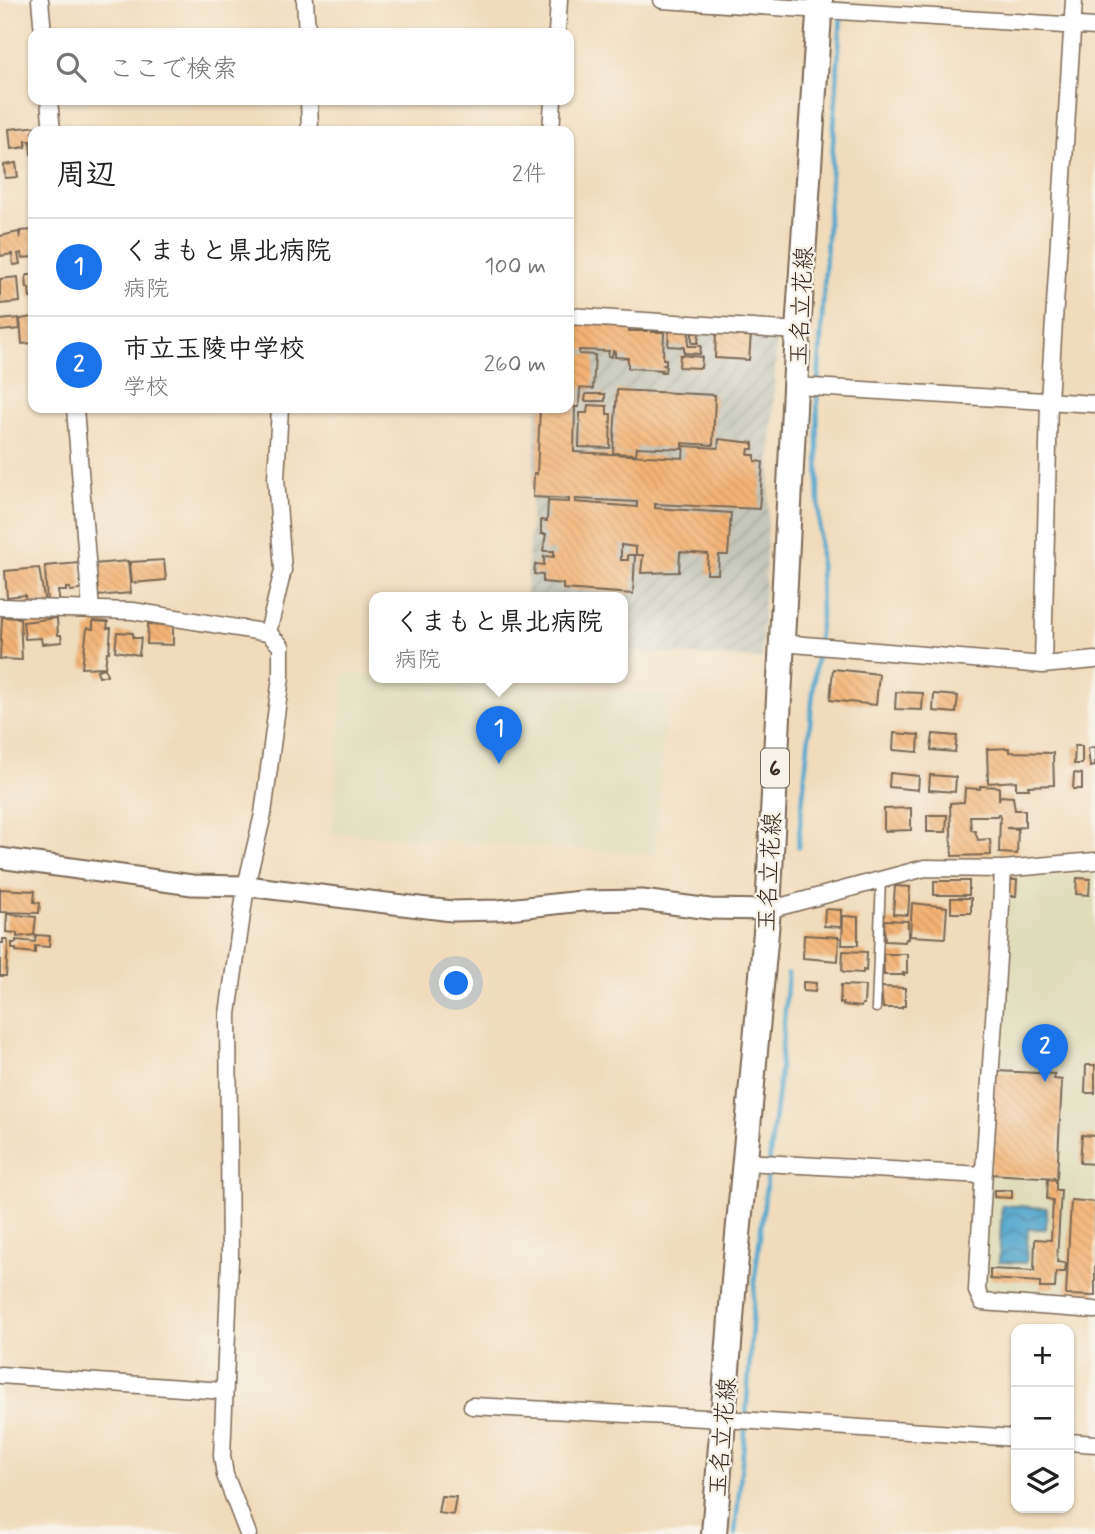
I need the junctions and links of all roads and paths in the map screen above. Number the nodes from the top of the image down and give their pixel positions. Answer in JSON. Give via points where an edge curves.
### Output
{"nodes":[{"id":1,"x":40,"y":0,"type":"edge"},
{"id":2,"x":305,"y":0,"type":"edge"},
{"id":3,"x":559,"y":0,"type":"edge"},
{"id":4,"x":662,"y":0,"type":"edge"},
{"id":5,"x":1074,"y":0,"type":"edge"},
{"id":6,"x":820,"y":5,"type":"edge"},
{"id":7,"x":1072,"y":26,"type":"junction"},
{"id":8,"x":1095,"y":27,"type":"edge"},
{"id":9,"x":43,"y":28,"type":"edge"},
{"id":10,"x":307,"y":28,"type":"edge"},
{"id":11,"x":557,"y":28,"type":"edge"},
{"id":12,"x":49,"y":105,"type":"edge"},
{"id":13,"x":309,"y":105,"type":"edge"},
{"id":14,"x":553,"y":105,"type":"edge"},
{"id":15,"x":52,"y":126,"type":"edge"},
{"id":16,"x":310,"y":126,"type":"edge"},
{"id":17,"x":551,"y":126,"type":"edge"},
{"id":18,"x":574,"y":316,"type":"edge"},
{"id":19,"x":799,"y":331,"type":"junction"},
{"id":20,"x":796,"y":387,"type":"junction"},
{"id":21,"x":1049,"y":401,"type":"junction"},
{"id":22,"x":1095,"y":404,"type":"edge"},
{"id":23,"x":75,"y":413,"type":"edge"},
{"id":24,"x":280,"y":413,"type":"edge"},
{"id":25,"x":0,"y":607,"type":"edge"},
{"id":26,"x":91,"y":610,"type":"junction"},
{"id":27,"x":268,"y":633,"type":"junction"},
{"id":28,"x":781,"y":643,"type":"junction"},
{"id":29,"x":1095,"y":660,"type":"edge"},
{"id":30,"x":1043,"y":665,"type":"junction"},
{"id":31,"x":0,"y":858,"type":"edge"},
{"id":32,"x":1095,"y":861,"type":"edge"},
{"id":33,"x":1003,"y":869,"type":"junction"},
{"id":34,"x":881,"y":879,"type":"junction"},
{"id":35,"x":246,"y":886,"type":"junction"},
{"id":36,"x":768,"y":910,"type":"junction"},
{"id":37,"x":876,"y":1008,"type":"dead end"},
{"id":38,"x":754,"y":1163,"type":"junction"},
{"id":39,"x":983,"y":1175,"type":"junction"},
{"id":40,"x":1095,"y":1310,"type":"edge"},
{"id":41,"x":0,"y":1375,"type":"edge"},
{"id":42,"x":223,"y":1391,"type":"junction"},
{"id":43,"x":472,"y":1406,"type":"dead end"},
{"id":44,"x":724,"y":1419,"type":"junction"},
{"id":45,"x":1011,"y":1438,"type":"edge"},
{"id":46,"x":1074,"y":1442,"type":"edge"},
{"id":47,"x":1095,"y":1444,"type":"edge"},
{"id":48,"x":248,"y":1534,"type":"edge"},
{"id":49,"x":714,"y":1534,"type":"edge"}],
"edges":[{"from":1,"to":9,"type":"street"},
{"from":2,"to":10,"type":"street"},
{"from":3,"to":11,"type":"street"},
{"from":4,"to":6,"type":"street"},
{"from":5,"to":7,"type":"street"},
{"from":6,"to":7,"type":"street"},
{"from":6,"to":19,"type":"main road","name":"玉名立花線","number":"6"},
{"from":7,"to":8,"type":"street"},
{"from":7,"to":21,"type":"street"},
{"from":12,"to":15,"type":"street"},
{"from":13,"to":16,"type":"street"},
{"from":14,"to":17,"type":"street"},
{"from":18,"to":19,"type":"street"},
{"from":19,"to":20,"type":"main road","name":"玉名立花線","number":"6"},
{"from":20,"to":21,"type":"street"},
{"from":20,"to":28,"type":"main road","name":"玉名立花線","number":"6"},
{"from":21,"to":22,"type":"street"},
{"from":21,"to":30,"type":"street"},
{"from":23,"to":26,"type":"street"},
{"from":24,"to":27,"type":"street","via":[[276,478],[283,570]]},
{"from":25,"to":26,"type":"street"},
{"from":26,"to":27,"type":"street","via":[[133,611]]},
{"from":27,"to":35,"type":"street","via":[[281,646],[281,677],[263,814]]},
{"from":28,"to":30,"type":"street"},
{"from":28,"to":36,"type":"main road","name":"玉名立花線","number":"6"},
{"from":29,"to":30,"type":"street"},
{"from":31,"to":35,"type":"street","via":[[192,885]]},
{"from":32,"to":33,"type":"street"},
{"from":33,"to":34,"type":"street","via":[[925,868]]},
{"from":33,"to":39,"type":"street"},
{"from":34,"to":36,"type":"street"},
{"from":34,"to":37,"type":"lane"},
{"from":35,"to":36,"type":"street","via":[[452,911],[642,900],[710,909]]},
{"from":35,"to":42,"type":"street","via":[[228,1014],[230,1260]]},
{"from":36,"to":38,"type":"main road","name":"玉名立花線","number":"6"},
{"from":38,"to":39,"type":"street"},
{"from":38,"to":44,"type":"main road","name":"玉名立花線","number":"6","via":[[735,1268]]},
{"from":39,"to":40,"type":"street","via":[[977,1291],[982,1302]]},
{"from":41,"to":42,"type":"street"},
{"from":42,"to":48,"type":"street","via":[[225,1475]]},
{"from":43,"to":44,"type":"street"},
{"from":44,"to":45,"type":"street"},
{"from":44,"to":49,"type":"main road","name":"玉名立花線","number":"6"},
{"from":46,"to":47,"type":"street"}]}
